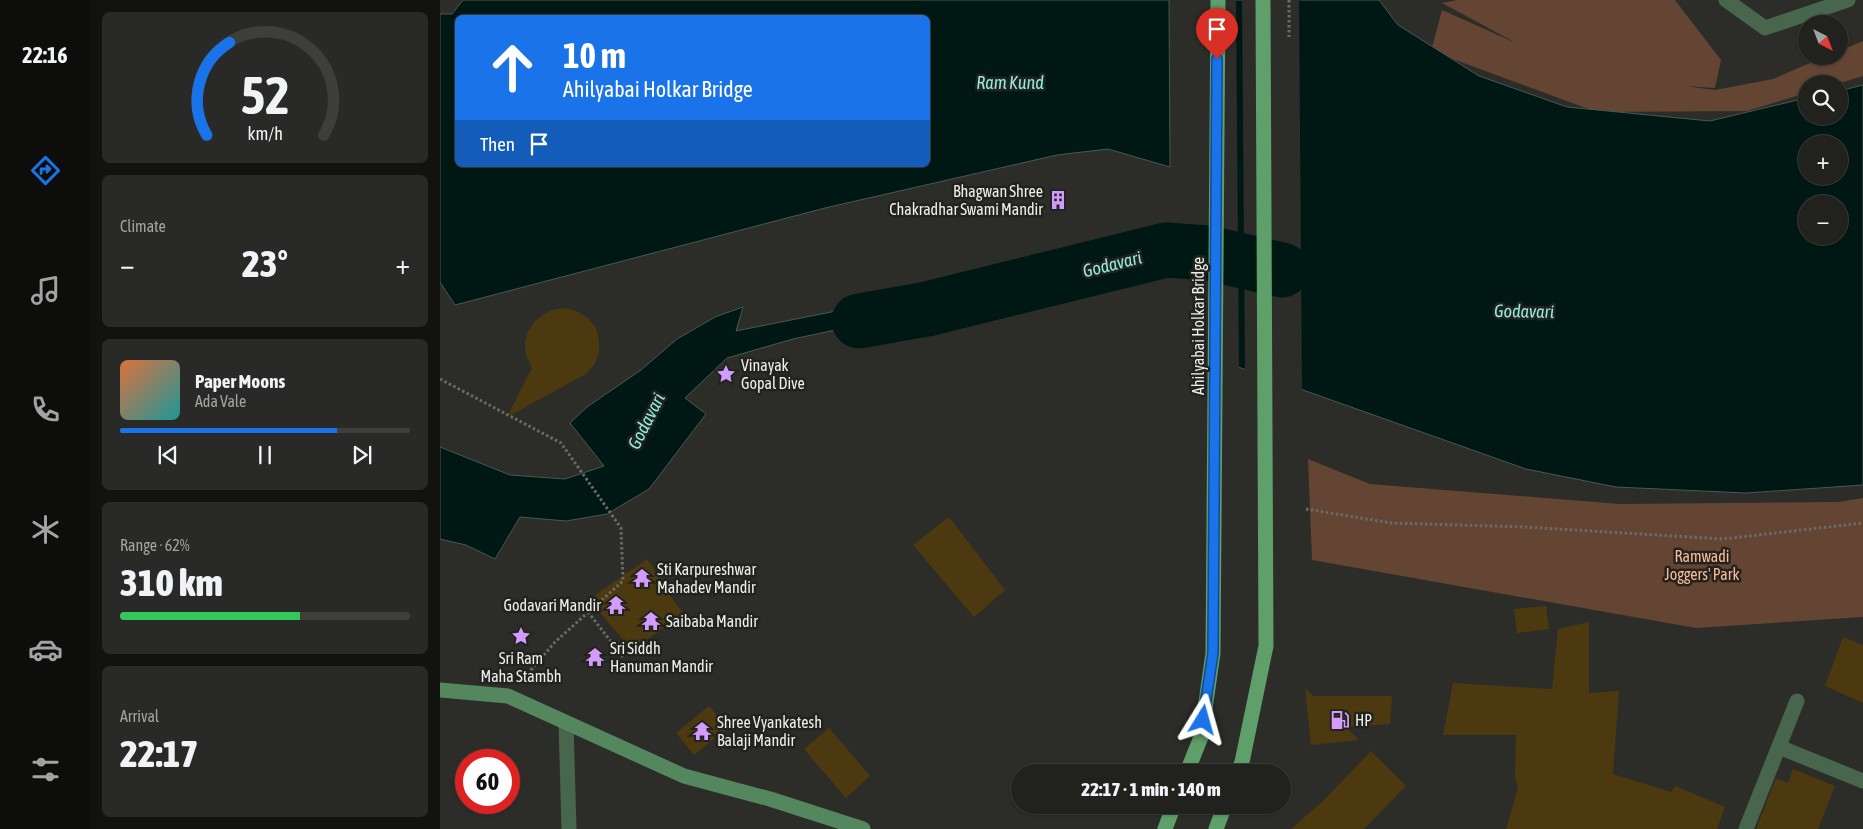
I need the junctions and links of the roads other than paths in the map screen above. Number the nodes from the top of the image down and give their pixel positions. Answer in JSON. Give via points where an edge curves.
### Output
{"nodes":[{"id":1,"x":1218,"y":0,"type":"edge"},
{"id":2,"x":1263,"y":0,"type":"edge"},
{"id":3,"x":1726,"y":0,"type":"edge"},
{"id":4,"x":1848,"y":0,"type":"edge"},
{"id":5,"x":440,"y":690,"type":"edge"},
{"id":6,"x":1797,"y":701,"type":"dead end"},
{"id":7,"x":566,"y":723,"type":"junction"},
{"id":8,"x":1779,"y":747,"type":"junction"},
{"id":9,"x":1190,"y":764,"type":"edge"},
{"id":10,"x":1241,"y":764,"type":"edge"},
{"id":11,"x":1863,"y":781,"type":"edge"},
{"id":12,"x":1171,"y":814,"type":"edge"},
{"id":13,"x":1222,"y":814,"type":"edge"},
{"id":14,"x":569,"y":829,"type":"edge"},
{"id":15,"x":863,"y":829,"type":"edge"},
{"id":16,"x":1165,"y":829,"type":"edge"},
{"id":17,"x":1216,"y":829,"type":"edge"},
{"id":18,"x":1746,"y":829,"type":"edge"}],
"edges":[{"from":1,"to":9,"type":"main road","name":"Ahilyabai Holkar Bridge","via":[[1213,653],[1201,737]]},
{"from":2,"to":10,"type":"main road","via":[[1266,646]]},
{"from":3,"to":4,"type":"street","via":[[1765,28]]},
{"from":5,"to":7,"type":"street","via":[[508,696]]},
{"from":6,"to":8,"type":"street"},
{"from":7,"to":14,"type":"street"},
{"from":7,"to":15,"type":"street","via":[[684,776]]},
{"from":8,"to":11,"type":"street"},
{"from":8,"to":18,"type":"street"},
{"from":12,"to":16,"type":"main road"},
{"from":13,"to":17,"type":"main road"}]}
